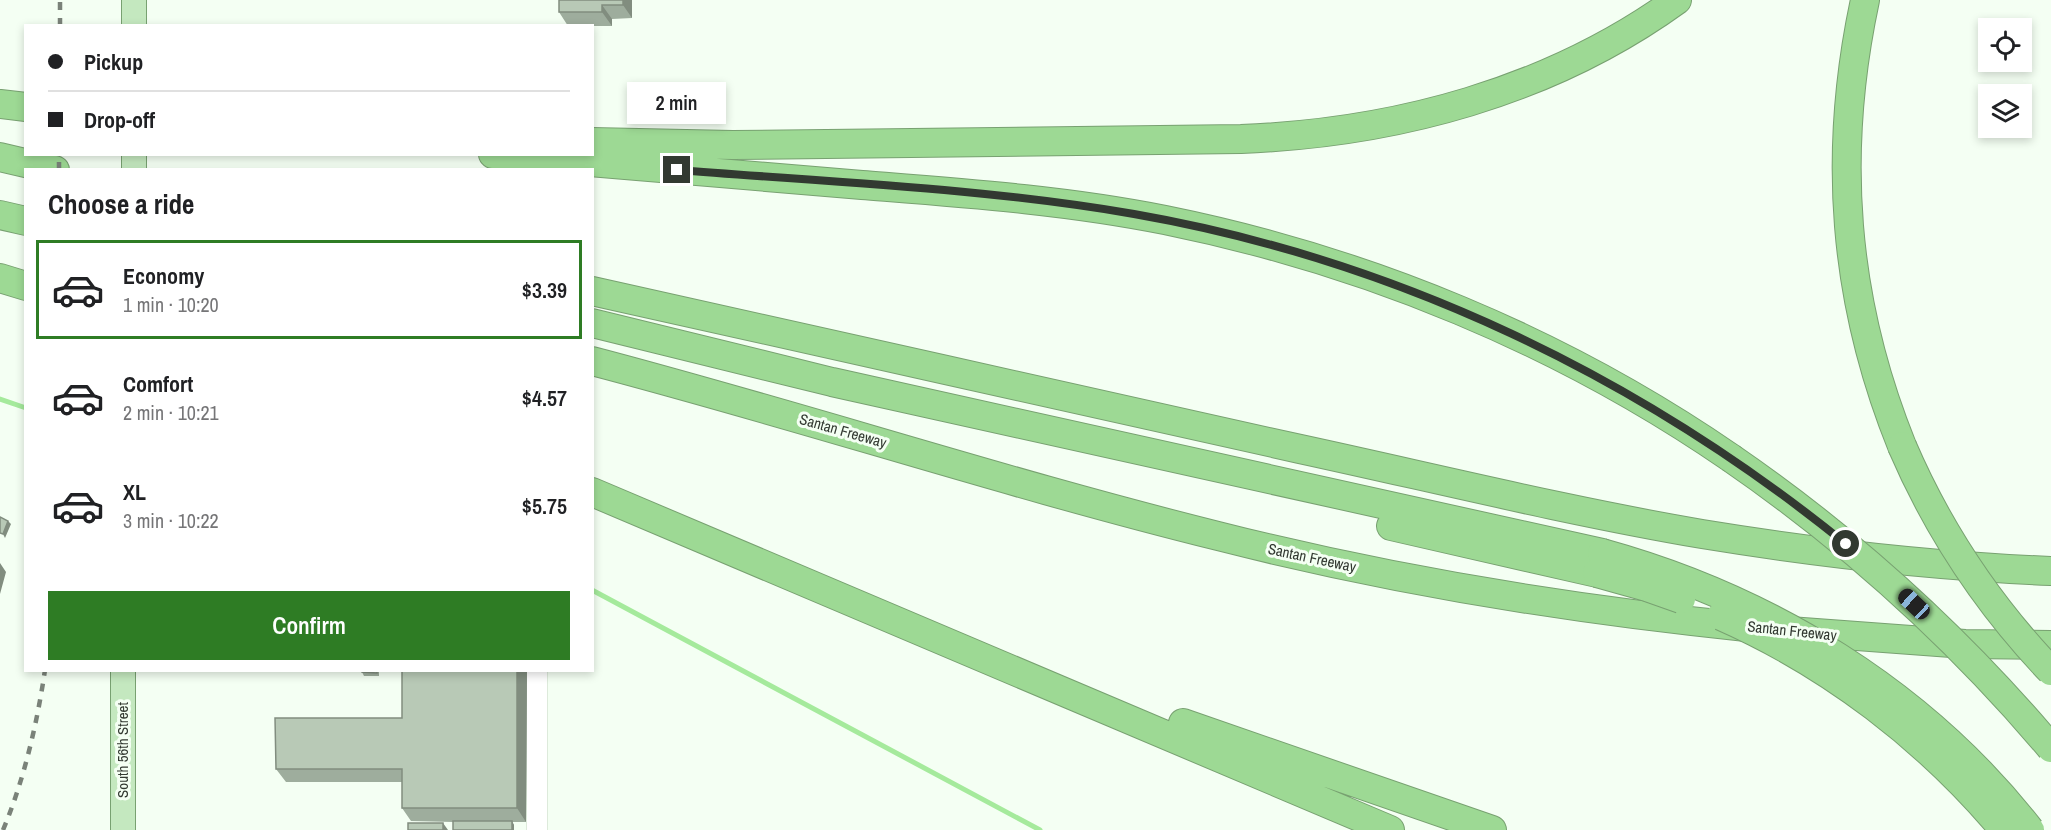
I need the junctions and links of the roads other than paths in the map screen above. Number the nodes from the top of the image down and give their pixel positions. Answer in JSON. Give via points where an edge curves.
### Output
{"nodes":[{"id":1,"x":134,"y":0,"type":"edge"},
{"id":2,"x":1677,"y":0,"type":"edge"},
{"id":3,"x":1865,"y":0,"type":"edge"},
{"id":4,"x":134,"y":24,"type":"edge"},
{"id":5,"x":594,"y":142,"type":"edge"},
{"id":6,"x":516,"y":156,"type":"edge"},
{"id":7,"x":3,"y":157,"type":"edge"},
{"id":8,"x":36,"y":168,"type":"edge"},
{"id":9,"x":47,"y":168,"type":"edge"},
{"id":10,"x":0,"y":278,"type":"edge"},
{"id":11,"x":24,"y":285,"type":"edge"},
{"id":12,"x":594,"y":291,"type":"edge"},
{"id":13,"x":594,"y":323,"type":"edge"},
{"id":14,"x":594,"y":350,"type":"edge"},
{"id":15,"x":594,"y":362,"type":"edge"},
{"id":16,"x":594,"y":493,"type":"edge"},
{"id":17,"x":1600,"y":563,"type":"junction"},
{"id":18,"x":2051,"y":571,"type":"edge"},
{"id":19,"x":2051,"y":645,"type":"edge"},
{"id":20,"x":2051,"y":671,"type":"edge"},
{"id":21,"x":123,"y":672,"type":"edge"},
{"id":22,"x":537,"y":672,"type":"edge"},
{"id":23,"x":1029,"y":676,"type":"junction"},
{"id":24,"x":2051,"y":748,"type":"edge"},
{"id":25,"x":123,"y":830,"type":"edge"},
{"id":26,"x":537,"y":830,"type":"edge"},
{"id":27,"x":1390,"y":830,"type":"edge"},
{"id":28,"x":1492,"y":830,"type":"edge"},
{"id":29,"x":2004,"y":830,"type":"edge"},
{"id":30,"x":2030,"y":830,"type":"edge"}],
"edges":[{"from":1,"to":4,"type":"main road"},
{"from":2,"to":5,"type":"highway","via":[[1613,40],[1518,85],[1447,109],[1347,130],[1241,139],[733,145]]},
{"from":3,"to":20,"type":"highway","bridge":true,"via":[[1848,116],[1846,178],[1853,273],[1877,379],[1924,496],[1952,545],[2001,615]]},
{"from":6,"to":24,"type":"highway","bridge":true,"via":[[1044,201],[1136,214],[1224,233],[1340,266],[1464,312],[1620,388],[1673,419],[1800,507],[1962,649]]},
{"from":7,"to":8,"type":"highway"},
{"from":7,"to":9,"type":"highway"},
{"from":10,"to":11,"type":"highway"},
{"from":12,"to":18,"type":"highway","via":[[1640,522],[1820,552]]},
{"from":13,"to":17,"type":"highway"},
{"from":14,"to":17,"type":"highway"},
{"from":15,"to":19,"type":"highway","name":"Santan Freeway","via":[[1148,518],[1395,576],[1564,605],[1693,621],[1842,636]]},
{"from":16,"to":23,"type":"highway"},
{"from":17,"to":29,"type":"highway","bridge":true,"via":[[1647,587],[1725,617],[1828,673],[1924,747]]},
{"from":17,"to":30,"type":"highway","bridge":true,"via":[[1649,566],[1717,592],[1829,651],[1933,728],[1991,784]]},
{"from":21,"to":25,"type":"main road","name":"South 56th Street"},
{"from":22,"to":26,"type":"lane"},
{"from":23,"to":27,"type":"highway"},
{"from":23,"to":28,"type":"highway","via":[[1141,709]]}]}
